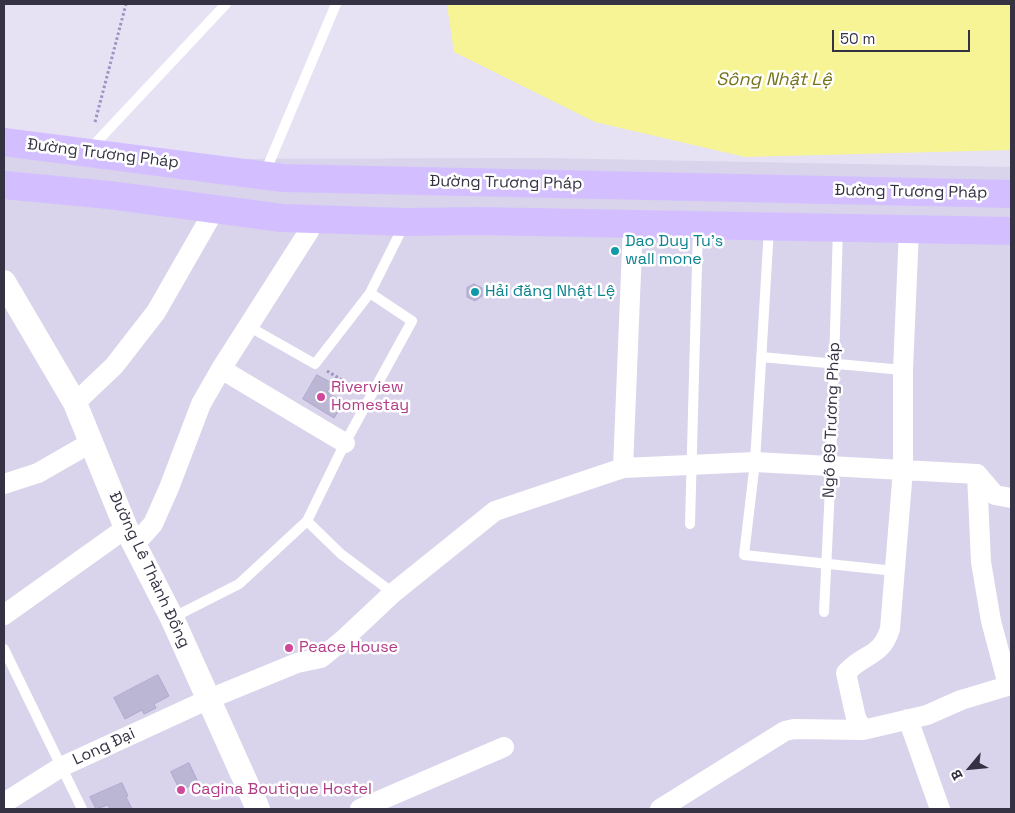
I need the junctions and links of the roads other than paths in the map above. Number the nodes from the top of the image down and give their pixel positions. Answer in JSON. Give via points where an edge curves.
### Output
{"nodes":[{"id":1,"x":226,"y":4,"type":"edge"},
{"id":2,"x":336,"y":4,"type":"edge"},
{"id":3,"x":4,"y":142,"type":"edge"},
{"id":4,"x":87,"y":152,"type":"junction"},
{"id":5,"x":264,"y":176,"type":"junction"},
{"id":6,"x":4,"y":185,"type":"edge"},
{"id":7,"x":1011,"y":194,"type":"edge"},
{"id":8,"x":215,"y":209,"type":"junction"},
{"id":9,"x":309,"y":218,"type":"junction"},
{"id":10,"x":406,"y":222,"type":"junction"},
{"id":11,"x":633,"y":224,"type":"junction"},
{"id":12,"x":698,"y":225,"type":"junction"},
{"id":13,"x":769,"y":227,"type":"junction"},
{"id":14,"x":838,"y":228,"type":"junction"},
{"id":15,"x":909,"y":229,"type":"junction"},
{"id":16,"x":1011,"y":231,"type":"edge"},
{"id":17,"x":4,"y":282,"type":"edge"},
{"id":18,"x":370,"y":293,"type":"junction"},
{"id":19,"x":248,"y":326,"type":"junction"},
{"id":20,"x":761,"y":357,"type":"junction"},
{"id":21,"x":833,"y":364,"type":"junction"},
{"id":22,"x":221,"y":369,"type":"junction"},
{"id":23,"x":904,"y":370,"type":"junction"},
{"id":24,"x":75,"y":402,"type":"junction"},
{"id":25,"x":92,"y":442,"type":"junction"},
{"id":26,"x":345,"y":443,"type":"junction"},
{"id":27,"x":754,"y":462,"type":"junction"},
{"id":28,"x":692,"y":464,"type":"junction"},
{"id":29,"x":831,"y":467,"type":"junction"},
{"id":30,"x":623,"y":468,"type":"junction"},
{"id":31,"x":903,"y":470,"type":"junction"},
{"id":32,"x":977,"y":474,"type":"junction"},
{"id":33,"x":4,"y":484,"type":"edge"},
{"id":34,"x":1011,"y":498,"type":"edge"},
{"id":35,"x":307,"y":521,"type":"junction"},
{"id":36,"x":690,"y":524,"type":"dead end"},
{"id":37,"x":130,"y":536,"type":"junction"},
{"id":38,"x":826,"y":564,"type":"junction"},
{"id":39,"x":895,"y":571,"type":"junction"},
{"id":40,"x":394,"y":594,"type":"junction"},
{"id":41,"x":824,"y":612,"type":"dead end"},
{"id":42,"x":4,"y":616,"type":"edge"},
{"id":43,"x":172,"y":618,"type":"junction"},
{"id":44,"x":4,"y":649,"type":"edge"},
{"id":45,"x":1010,"y":685,"type":"edge"},
{"id":46,"x":209,"y":700,"type":"junction"},
{"id":47,"x":908,"y":720,"type":"junction"},
{"id":48,"x":863,"y":730,"type":"junction"},
{"id":49,"x":504,"y":747,"type":"dead end"},
{"id":50,"x":61,"y":767,"type":"junction"},
{"id":51,"x":4,"y":803,"type":"edge"},
{"id":52,"x":82,"y":809,"type":"edge"},
{"id":53,"x":258,"y":809,"type":"edge"},
{"id":54,"x":360,"y":809,"type":"edge"},
{"id":55,"x":660,"y":809,"type":"edge"},
{"id":56,"x":940,"y":809,"type":"edge"}],
"edges":[{"from":1,"to":4,"type":"lane"},
{"from":2,"to":5,"type":"lane"},
{"from":3,"to":4,"type":"main road","name":"Đường Trương Pháp"},
{"from":4,"to":5,"type":"main road","name":"Đường Trương Pháp"},
{"from":5,"to":7,"type":"main road","name":"Đường Trương Pháp"},
{"from":6,"to":8,"type":"main road"},
{"from":8,"to":9,"type":"main road","via":[[282,218]]},
{"from":8,"to":24,"type":"street","via":[[156,312],[114,366]]},
{"from":9,"to":10,"type":"main road"},
{"from":9,"to":19,"type":"street","via":[[309,231]]},
{"from":10,"to":11,"type":"main road"},
{"from":10,"to":18,"type":"lane"},
{"from":11,"to":12,"type":"main road"},
{"from":11,"to":30,"type":"street"},
{"from":12,"to":13,"type":"main road"},
{"from":12,"to":28,"type":"lane"},
{"from":13,"to":14,"type":"main road"},
{"from":13,"to":20,"type":"lane"},
{"from":14,"to":15,"type":"main road"},
{"from":14,"to":21,"type":"lane","name":"Ngõ 69 Trương Pháp"},
{"from":15,"to":16,"type":"main road"},
{"from":15,"to":23,"type":"street"},
{"from":17,"to":24,"type":"street","name":"Đường Lê Thành Đồng"},
{"from":18,"to":19,"type":"lane","via":[[315,364]]},
{"from":18,"to":26,"type":"lane","via":[[412,321]]},
{"from":19,"to":22,"type":"street"},
{"from":20,"to":21,"type":"lane"},
{"from":20,"to":27,"type":"lane"},
{"from":21,"to":23,"type":"lane"},
{"from":21,"to":29,"type":"lane","name":"Ngõ 69 Trương Pháp"},
{"from":22,"to":26,"type":"street"},
{"from":22,"to":37,"type":"street","via":[[201,404],[152,524]]},
{"from":23,"to":31,"type":"street"},
{"from":24,"to":25,"type":"street","name":"Đường Lê Thành Đồng"},
{"from":25,"to":33,"type":"street","via":[[38,473]]},
{"from":25,"to":37,"type":"street","name":"Đường Lê Thành Đồng"},
{"from":26,"to":35,"type":"lane"},
{"from":27,"to":28,"type":"street","name":"Long Đại"},
{"from":27,"to":29,"type":"street","name":"Long Đại"},
{"from":27,"to":38,"type":"lane","via":[[744,555]]},
{"from":28,"to":30,"type":"street","name":"Long Đại"},
{"from":28,"to":36,"type":"lane"},
{"from":29,"to":31,"type":"street","name":"Long Đại"},
{"from":29,"to":38,"type":"lane","name":"Ngõ 69 Trương Pháp"},
{"from":30,"to":40,"type":"street","name":"Long Đại","via":[[495,511]]},
{"from":31,"to":32,"type":"street","name":"Long Đại"},
{"from":31,"to":39,"type":"street"},
{"from":32,"to":34,"type":"street","via":[[995,495]]},
{"from":32,"to":45,"type":"street","via":[[981,562],[991,621]]},
{"from":35,"to":40,"type":"lane","via":[[342,554]]},
{"from":35,"to":43,"type":"lane","via":[[239,584]]},
{"from":37,"to":42,"type":"street"},
{"from":37,"to":43,"type":"street","name":"Đường Lê Thành Đồng"},
{"from":38,"to":39,"type":"lane"},
{"from":38,"to":41,"type":"lane","name":"Ngõ 69 Trương Pháp"},
{"from":39,"to":48,"type":"street","via":[[886,643],[846,673],[856,718]]},
{"from":40,"to":46,"type":"street","name":"Long Đại","via":[[320,658],[296,663]]},
{"from":43,"to":46,"type":"street","name":"Đường Lê Thành Đồng"},
{"from":44,"to":50,"type":"lane"},
{"from":45,"to":47,"type":"street"},
{"from":46,"to":50,"type":"street","name":"Long Đại"},
{"from":46,"to":53,"type":"street","name":"Đường Lê Thành Đồng"},
{"from":47,"to":48,"type":"street"},
{"from":47,"to":56,"type":"street"},
{"from":48,"to":55,"type":"street","via":[[785,731]]},
{"from":49,"to":54,"type":"street"},
{"from":50,"to":51,"type":"street","name":"Long Đại"},
{"from":50,"to":52,"type":"lane"}]}
